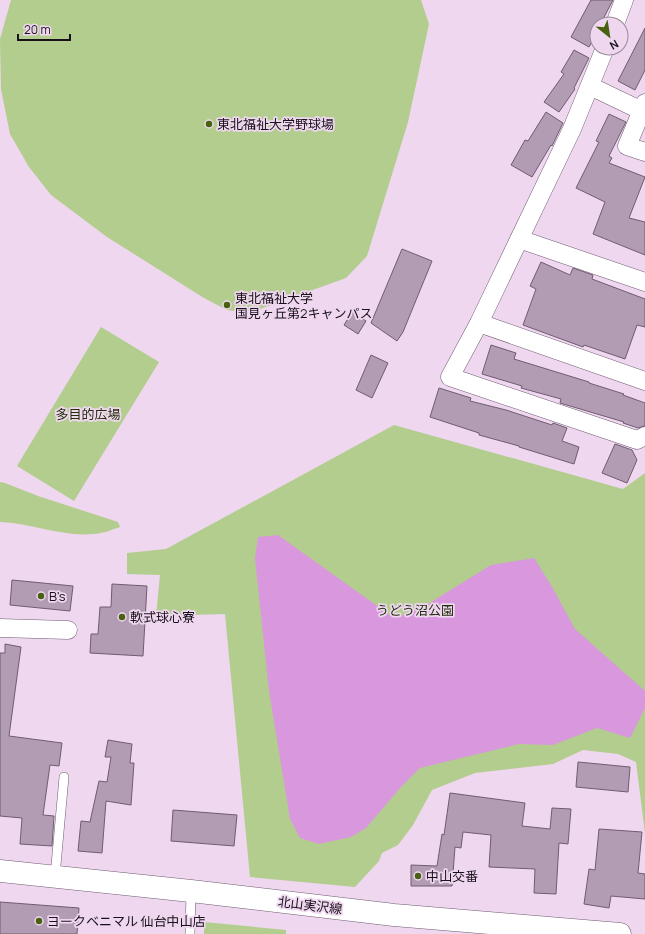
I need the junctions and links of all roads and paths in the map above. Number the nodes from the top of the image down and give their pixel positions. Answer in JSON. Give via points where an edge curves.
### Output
{"nodes":[{"id":1,"x":624,"y":0,"type":"edge"},
{"id":2,"x":618,"y":16,"type":"edge"},
{"id":3,"x":602,"y":56,"type":"edge"},
{"id":4,"x":590,"y":86,"type":"junction"},
{"id":5,"x":643,"y":107,"type":"edge"},
{"id":6,"x":645,"y":152,"type":"edge"},
{"id":7,"x":519,"y":239,"type":"junction"},
{"id":8,"x":645,"y":282,"type":"edge"},
{"id":9,"x":479,"y":323,"type":"junction"},
{"id":10,"x":645,"y":381,"type":"edge"},
{"id":11,"x":645,"y":436,"type":"edge"},
{"id":12,"x":0,"y":628,"type":"edge"},
{"id":13,"x":68,"y":630,"type":"dead end"},
{"id":14,"x":64,"y":777,"type":"dead end"},
{"id":15,"x":0,"y":871,"type":"edge"},
{"id":16,"x":55,"y":876,"type":"junction"},
{"id":17,"x":191,"y":891,"type":"junction"},
{"id":18,"x":541,"y":931,"type":"edge"},
{"id":19,"x":190,"y":934,"type":"edge"},
{"id":20,"x":620,"y":934,"type":"edge"}],
"edges":[{"from":1,"to":2,"type":"street"},
{"from":3,"to":4,"type":"street"},
{"from":4,"to":5,"type":"street"},
{"from":4,"to":7,"type":"street"},
{"from":5,"to":6,"type":"street","via":[[627,146]]},
{"from":7,"to":8,"type":"street"},
{"from":7,"to":9,"type":"street"},
{"from":9,"to":10,"type":"street"},
{"from":9,"to":11,"type":"street","via":[[450,377],[637,440]]},
{"from":12,"to":13,"type":"street"},
{"from":14,"to":16,"type":"lane"},
{"from":15,"to":16,"type":"street","name":"北山実沢線"},
{"from":16,"to":17,"type":"street","name":"北山実沢線"},
{"from":17,"to":18,"type":"street","name":"北山実沢線"},
{"from":17,"to":19,"type":"lane"},
{"from":18,"to":20,"type":"street","name":"北山実沢線"}]}
